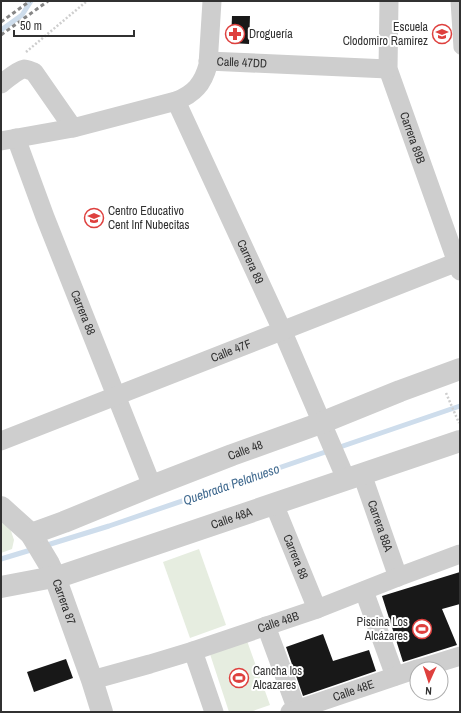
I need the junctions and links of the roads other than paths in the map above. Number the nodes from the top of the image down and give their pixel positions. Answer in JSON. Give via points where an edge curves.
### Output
{"nodes":[{"id":1,"x":212,"y":1,"type":"edge"},
{"id":2,"x":389,"y":1,"type":"edge"},
{"id":3,"x":455,"y":1,"type":"edge"},
{"id":4,"x":460,"y":50,"type":"edge"},
{"id":5,"x":208,"y":61,"type":"junction"},
{"id":6,"x":388,"y":70,"type":"junction"},
{"id":7,"x":1,"y":84,"type":"edge"},
{"id":8,"x":176,"y":101,"type":"junction"},
{"id":9,"x":73,"y":128,"type":"junction"},
{"id":10,"x":8,"y":140,"type":"edge"},
{"id":11,"x":459,"y":265,"type":"edge"},
{"id":12,"x":282,"y":330,"type":"junction"},
{"id":13,"x":460,"y":369,"type":"edge"},
{"id":14,"x":116,"y":396,"type":"junction"},
{"id":15,"x":323,"y":427,"type":"junction"},
{"id":16,"x":460,"y":438,"type":"edge"},
{"id":17,"x":1,"y":441,"type":"edge"},
{"id":18,"x":350,"y":474,"type":"junction"},
{"id":19,"x":152,"y":486,"type":"junction"},
{"id":20,"x":274,"y":504,"type":"junction"},
{"id":21,"x":1,"y":507,"type":"edge"},
{"id":22,"x":33,"y":538,"type":"junction"},
{"id":23,"x":460,"y":554,"type":"edge"},
{"id":24,"x":52,"y":570,"type":"junction"},
{"id":25,"x":398,"y":577,"type":"junction"},
{"id":26,"x":1,"y":587,"type":"edge"},
{"id":27,"x":364,"y":591,"type":"junction"},
{"id":28,"x":317,"y":609,"type":"junction"},
{"id":29,"x":266,"y":626,"type":"junction"},
{"id":30,"x":194,"y":650,"type":"junction"},
{"id":31,"x":409,"y":672,"type":"edge"},
{"id":32,"x":395,"y":676,"type":"junction"},
{"id":33,"x":92,"y":680,"type":"junction"},
{"id":34,"x":293,"y":711,"type":"edge"},
{"id":35,"x":102,"y":712,"type":"edge"},
{"id":36,"x":214,"y":712,"type":"edge"}],
"edges":[{"from":1,"to":5,"type":"street"},
{"from":2,"to":6,"type":"street","name":"Carrera 89B"},
{"from":3,"to":4,"type":"lane"},
{"from":5,"to":6,"type":"street","name":"Calle 47DD"},
{"from":5,"to":8,"type":"street","name":"Calle 47DD","via":[[206,73],[199,85]]},
{"from":6,"to":11,"type":"street","name":"Carrera 89B"},
{"from":7,"to":9,"type":"street","via":[[20,70],[34,72]]},
{"from":8,"to":9,"type":"street","name":"Calle 47DD"},
{"from":8,"to":12,"type":"street","name":"Carrera 89"},
{"from":9,"to":10,"type":"street","name":"Calle 47DD"},
{"from":10,"to":14,"type":"street","name":"Carrera 88","via":[[45,217]]},
{"from":11,"to":12,"type":"street","name":"Calle 47F"},
{"from":12,"to":14,"type":"street","name":"Calle 47F"},
{"from":12,"to":15,"type":"street","name":"Carrera 89"},
{"from":13,"to":15,"type":"street","name":"Calle 48","via":[[400,391]]},
{"from":14,"to":17,"type":"street","name":"Calle 47F"},
{"from":14,"to":19,"type":"street","name":"Carrera 88"},
{"from":15,"to":18,"type":"street","name":"Carrera 88A"},
{"from":15,"to":19,"type":"street","name":"Calle 48","via":[[232,455]]},
{"from":16,"to":18,"type":"street","name":"Calle 48A"},
{"from":18,"to":20,"type":"street","name":"Calle 48A"},
{"from":18,"to":25,"type":"street","name":"Carrera 88A"},
{"from":19,"to":22,"type":"street","name":"Calle 48","via":[[64,522]]},
{"from":20,"to":24,"type":"street","name":"Calle 48A","via":[[70,573]]},
{"from":20,"to":28,"type":"street","name":"Carrera 88"},
{"from":21,"to":22,"type":"street","name":"Carrera 87"},
{"from":22,"to":24,"type":"street","name":"Carrera 87"},
{"from":23,"to":25,"type":"street","name":"Calle 48B"},
{"from":24,"to":26,"type":"street","name":"Calle 48A"},
{"from":24,"to":33,"type":"street","name":"Carrera 87"},
{"from":25,"to":27,"type":"street","name":"Calle 48B"},
{"from":27,"to":28,"type":"street","name":"Calle 48B"},
{"from":27,"to":32,"type":"street"},
{"from":28,"to":29,"type":"street","name":"Calle 48B"},
{"from":29,"to":30,"type":"street","name":"Calle 48B"},
{"from":29,"to":34,"type":"street"},
{"from":30,"to":33,"type":"street","name":"Calle 48B"},
{"from":30,"to":36,"type":"street"},
{"from":31,"to":32,"type":"street","name":"Calle 48E"},
{"from":32,"to":34,"type":"street","name":"Calle 48E"},
{"from":33,"to":35,"type":"street","name":"Carrera 87"}]}
